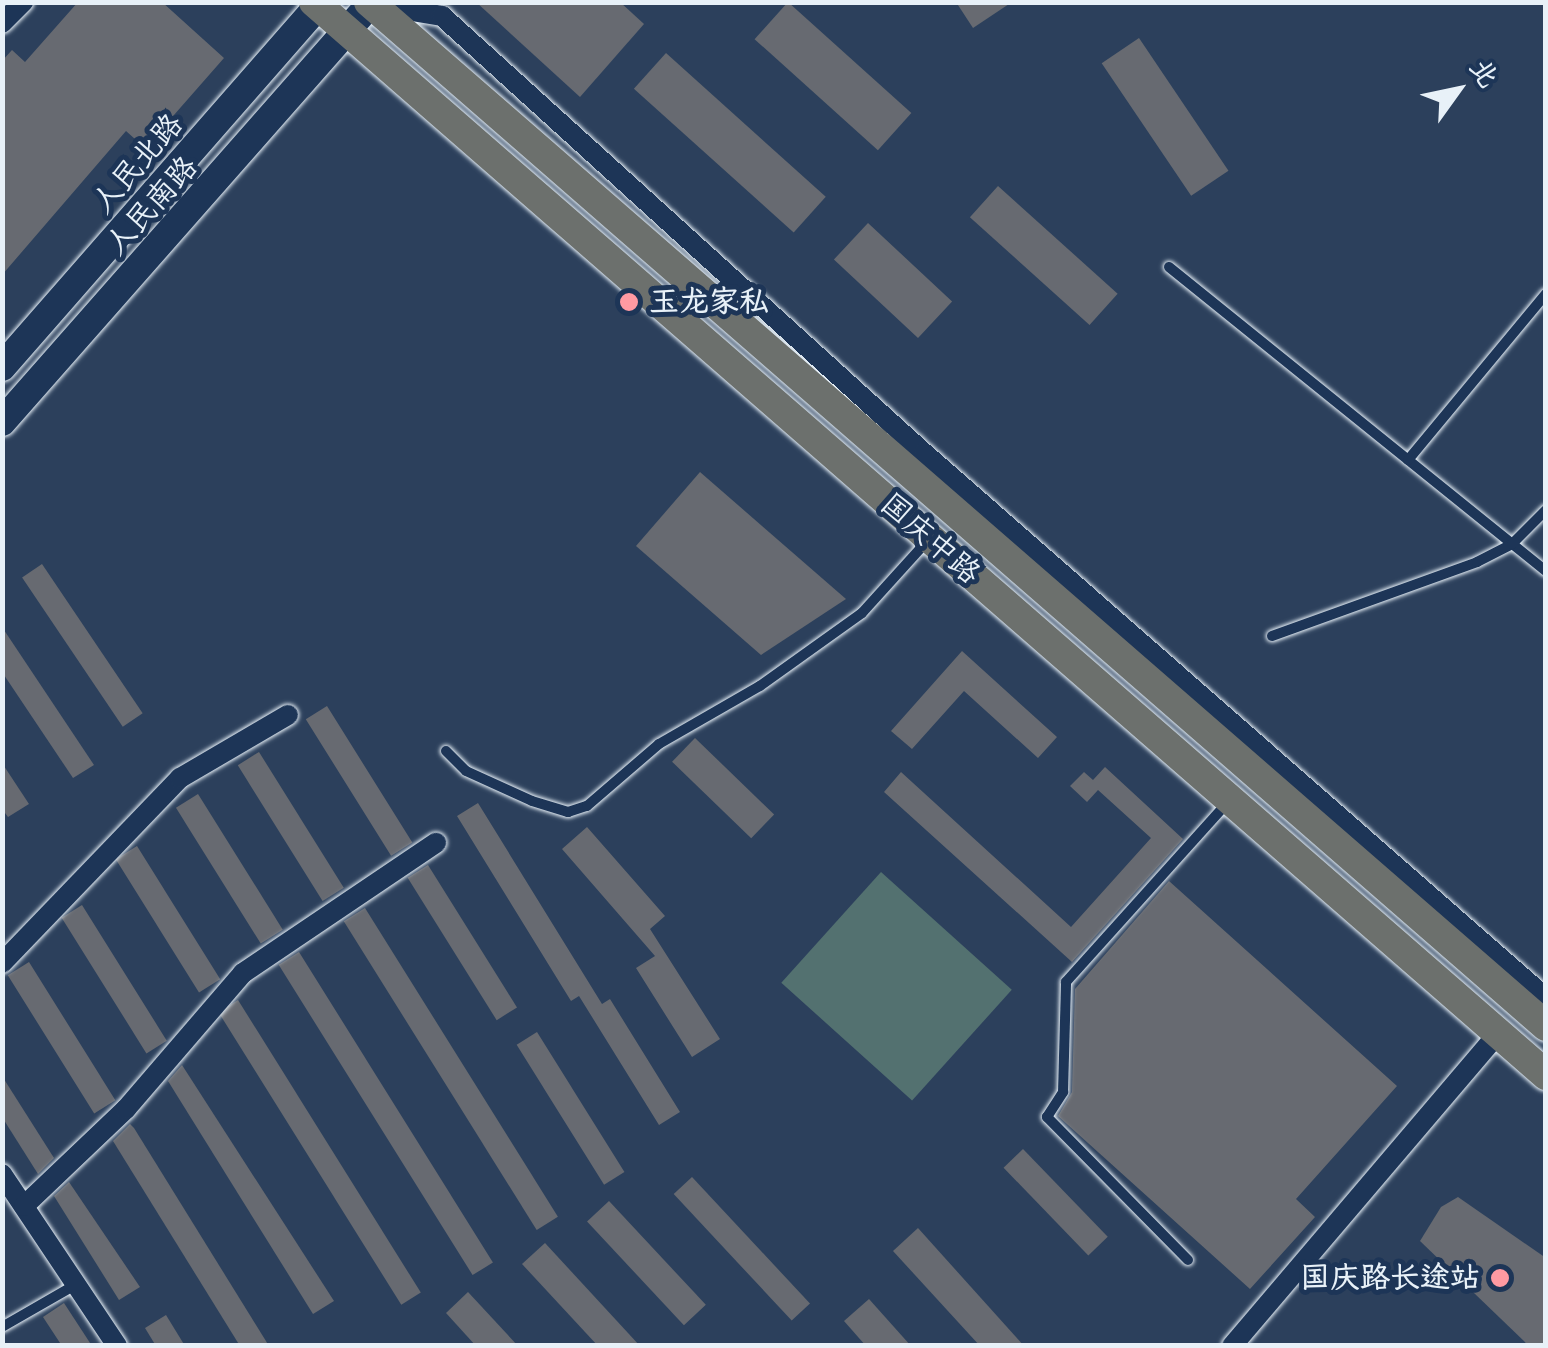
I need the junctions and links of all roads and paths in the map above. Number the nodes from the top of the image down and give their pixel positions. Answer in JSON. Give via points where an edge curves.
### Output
{"nodes":[{"id":1,"x":24,"y":2,"type":"edge"},
{"id":2,"x":371,"y":3,"type":"edge"},
{"id":3,"x":318,"y":4,"type":"edge"},
{"id":4,"x":2,"y":23,"type":"edge"},
{"id":5,"x":347,"y":32,"type":"junction"},
{"id":6,"x":1169,"y":267,"type":"dead end"},
{"id":7,"x":1546,"y":294,"type":"edge"},
{"id":8,"x":2,"y":367,"type":"edge"},
{"id":9,"x":2,"y":422,"type":"edge"},
{"id":10,"x":1408,"y":460,"type":"junction"},
{"id":11,"x":1546,"y":510,"type":"edge"},
{"id":12,"x":929,"y":538,"type":"junction"},
{"id":13,"x":1512,"y":544,"type":"junction"},
{"id":14,"x":1546,"y":571,"type":"edge"},
{"id":15,"x":1272,"y":636,"type":"dead end"},
{"id":16,"x":288,"y":715,"type":"dead end"},
{"id":17,"x":446,"y":751,"type":"dead end"},
{"id":18,"x":1230,"y":800,"type":"junction"},
{"id":19,"x":436,"y":843,"type":"dead end"},
{"id":20,"x":2,"y":963,"type":"edge"},
{"id":21,"x":1546,"y":998,"type":"edge"},
{"id":22,"x":1546,"y":1026,"type":"edge"},
{"id":23,"x":1498,"y":1034,"type":"junction"},
{"id":24,"x":1546,"y":1075,"type":"edge"},
{"id":25,"x":2,"y":1174,"type":"edge"},
{"id":26,"x":24,"y":1206,"type":"junction"},
{"id":27,"x":1188,"y":1260,"type":"dead end"},
{"id":28,"x":76,"y":1284,"type":"junction"},
{"id":29,"x":2,"y":1327,"type":"edge"},
{"id":30,"x":117,"y":1346,"type":"edge"},
{"id":31,"x":1232,"y":1346,"type":"edge"}],
"edges":[{"from":1,"to":4,"type":"street"},
{"from":2,"to":5,"type":"main road"},
{"from":2,"to":21,"type":"street","via":[[442,16],[924,453]]},
{"from":2,"to":22,"type":"main road","name":"国庆中路"},
{"from":3,"to":5,"type":"main road","name":"国庆中路"},
{"from":3,"to":8,"type":"main road","name":"人民北路"},
{"from":5,"to":9,"type":"main road","name":"人民南路"},
{"from":5,"to":12,"type":"main road","name":"国庆中路"},
{"from":6,"to":10,"type":"lane"},
{"from":7,"to":10,"type":"lane"},
{"from":10,"to":13,"type":"lane"},
{"from":11,"to":13,"type":"lane"},
{"from":12,"to":17,"type":"lane","via":[[862,613],[760,686],[659,744],[588,806],[568,812],[532,801],[466,770]]},
{"from":12,"to":18,"type":"main road","name":"国庆中路"},
{"from":13,"to":14,"type":"lane"},
{"from":13,"to":15,"type":"lane"},
{"from":16,"to":20,"type":"street","via":[[180,778]]},
{"from":18,"to":23,"type":"main road","name":"国庆中路"},
{"from":18,"to":27,"type":"lane","via":[[1066,982],[1063,1092],[1047,1117]]},
{"from":19,"to":26,"type":"street","via":[[243,974],[126,1109]]},
{"from":23,"to":24,"type":"main road","name":"国庆中路"},
{"from":23,"to":31,"type":"street"},
{"from":25,"to":26,"type":"street"},
{"from":26,"to":28,"type":"street"},
{"from":28,"to":29,"type":"lane"},
{"from":28,"to":30,"type":"street"}]}
